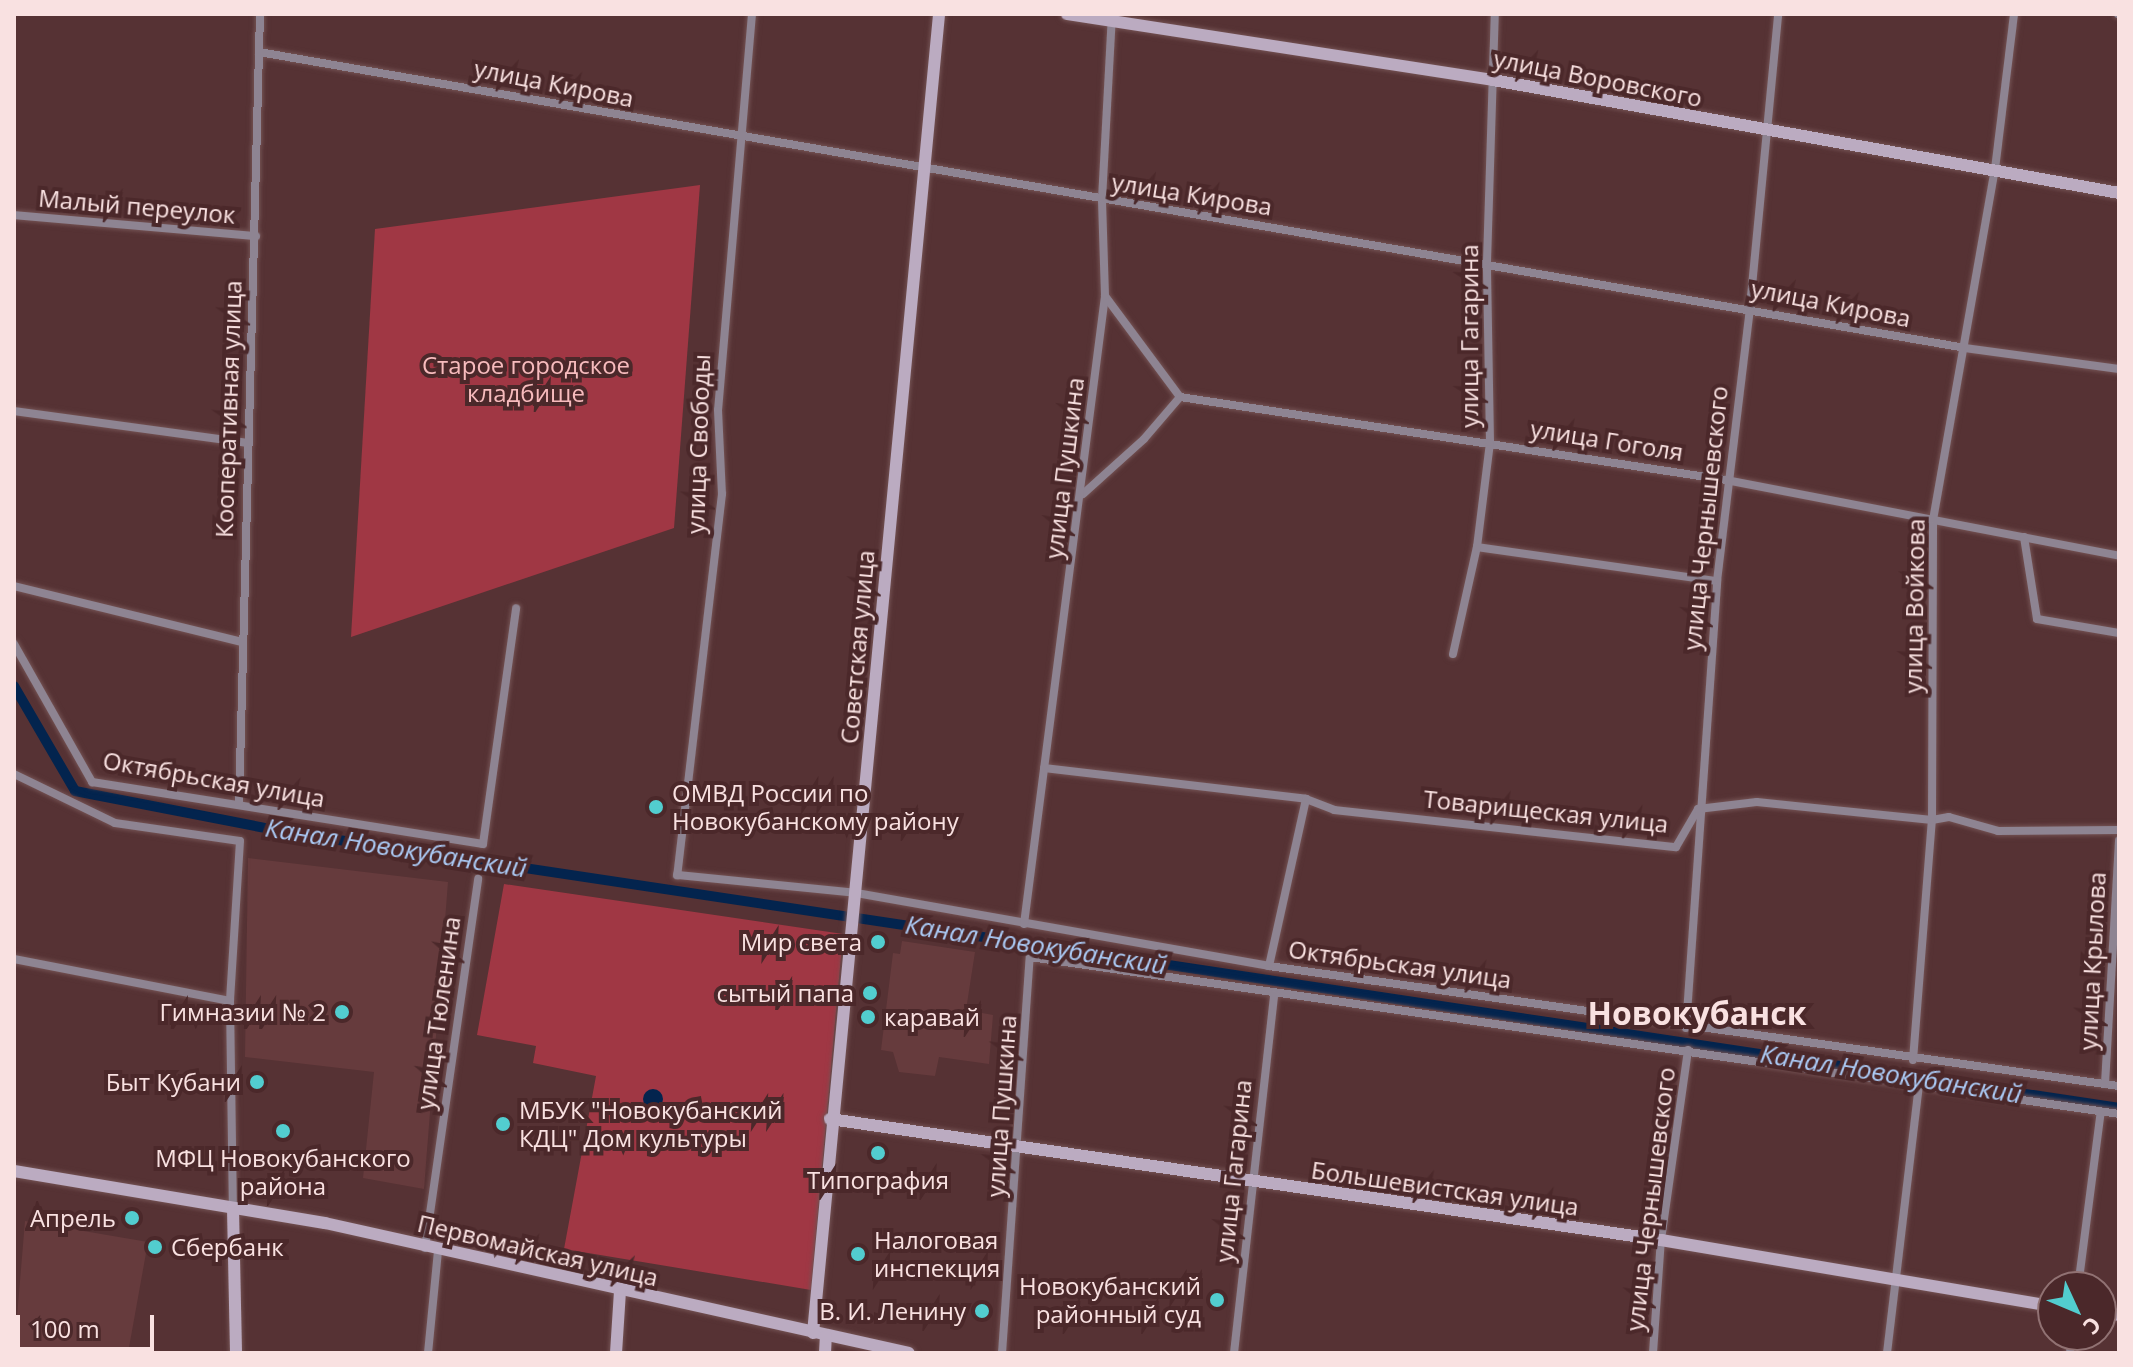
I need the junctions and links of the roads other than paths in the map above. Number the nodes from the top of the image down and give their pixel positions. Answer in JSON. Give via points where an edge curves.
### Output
{"nodes":[{"id":1,"x":260,"y":14,"type":"edge"},
{"id":2,"x":752,"y":14,"type":"edge"},
{"id":3,"x":939,"y":14,"type":"edge"},
{"id":4,"x":1067,"y":14,"type":"edge"},
{"id":5,"x":1495,"y":14,"type":"edge"},
{"id":6,"x":1778,"y":14,"type":"edge"},
{"id":7,"x":2014,"y":14,"type":"edge"},
{"id":8,"x":1111,"y":18,"type":"edge"},
{"id":9,"x":259,"y":52,"type":"junction"},
{"id":10,"x":1493,"y":80,"type":"junction"},
{"id":11,"x":1769,"y":132,"type":"junction"},
{"id":12,"x":742,"y":138,"type":"junction"},
{"id":13,"x":1995,"y":169,"type":"junction"},
{"id":14,"x":927,"y":170,"type":"junction"},
{"id":15,"x":2119,"y":193,"type":"edge"},
{"id":16,"x":1102,"y":199,"type":"junction"},
{"id":17,"x":14,"y":215,"type":"edge"},
{"id":18,"x":256,"y":236,"type":"junction"},
{"id":19,"x":1487,"y":262,"type":"junction"},
{"id":20,"x":1105,"y":296,"type":"junction"},
{"id":21,"x":1750,"y":307,"type":"junction"},
{"id":22,"x":1965,"y":348,"type":"junction"},
{"id":23,"x":2119,"y":369,"type":"edge"},
{"id":24,"x":1180,"y":397,"type":"junction"},
{"id":25,"x":14,"y":411,"type":"edge"},
{"id":26,"x":1490,"y":442,"type":"junction"},
{"id":27,"x":248,"y":443,"type":"junction"},
{"id":28,"x":1726,"y":480,"type":"junction"},
{"id":29,"x":1083,"y":494,"type":"junction"},
{"id":30,"x":1933,"y":520,"type":"junction"},
{"id":31,"x":2024,"y":537,"type":"junction"},
{"id":32,"x":1477,"y":547,"type":"junction"},
{"id":33,"x":2119,"y":556,"type":"edge"},
{"id":34,"x":1717,"y":581,"type":"junction"},
{"id":35,"x":14,"y":586,"type":"edge"},
{"id":36,"x":516,"y":608,"type":"dead end"},
{"id":37,"x":2119,"y":633,"type":"edge"},
{"id":38,"x":242,"y":642,"type":"junction"},
{"id":39,"x":14,"y":644,"type":"edge"},
{"id":40,"x":1453,"y":654,"type":"dead end"},
{"id":41,"x":1044,"y":768,"type":"junction"},
{"id":42,"x":14,"y":774,"type":"edge"},
{"id":43,"x":1306,"y":799,"type":"junction"},
{"id":44,"x":239,"y":805,"type":"junction"},
{"id":45,"x":1698,"y":809,"type":"junction"},
{"id":46,"x":1932,"y":820,"type":"junction"},
{"id":47,"x":2119,"y":830,"type":"edge"},
{"id":48,"x":2119,"y":840,"type":"edge"},
{"id":49,"x":677,"y":875,"type":"joint"},
{"id":50,"x":478,"y":879,"type":"dead end"},
{"id":51,"x":856,"y":893,"type":"junction"},
{"id":52,"x":1024,"y":924,"type":"junction"},
{"id":53,"x":1030,"y":957,"type":"joint"},
{"id":54,"x":14,"y":959,"type":"edge"},
{"id":55,"x":1269,"y":966,"type":"junction"},
{"id":56,"x":1274,"y":994,"type":"junction"},
{"id":57,"x":230,"y":1001,"type":"junction"},
{"id":58,"x":1686,"y":1027,"type":"junction"},
{"id":59,"x":1688,"y":1050,"type":"junction"},
{"id":60,"x":1913,"y":1060,"type":"junction"},
{"id":61,"x":2105,"y":1084,"type":"junction"},
{"id":62,"x":1919,"y":1085,"type":"junction"},
{"id":63,"x":2119,"y":1086,"type":"edge"},
{"id":64,"x":2101,"y":1111,"type":"junction"},
{"id":65,"x":2119,"y":1114,"type":"edge"},
{"id":66,"x":830,"y":1119,"type":"junction"},
{"id":67,"x":1019,"y":1143,"type":"junction"},
{"id":68,"x":14,"y":1171,"type":"edge"},
{"id":69,"x":1251,"y":1183,"type":"junction"},
{"id":70,"x":233,"y":1209,"type":"junction"},
{"id":71,"x":1661,"y":1240,"type":"junction"},
{"id":72,"x":431,"y":1250,"type":"junction"},
{"id":73,"x":2080,"y":1271,"type":"edge"},
{"id":74,"x":1894,"y":1283,"type":"junction"},
{"id":75,"x":620,"y":1291,"type":"junction"},
{"id":76,"x":2037,"y":1304,"type":"edge"},
{"id":77,"x":820,"y":1334,"type":"junction"},
{"id":78,"x":236,"y":1353,"type":"edge"},
{"id":79,"x":428,"y":1353,"type":"edge"},
{"id":80,"x":616,"y":1353,"type":"edge"},
{"id":81,"x":825,"y":1353,"type":"edge"},
{"id":82,"x":909,"y":1353,"type":"edge"},
{"id":83,"x":1002,"y":1353,"type":"edge"},
{"id":84,"x":1234,"y":1353,"type":"edge"},
{"id":85,"x":1653,"y":1353,"type":"edge"},
{"id":86,"x":1887,"y":1353,"type":"edge"}],
"edges":[{"from":1,"to":9,"type":"street","name":"Кооперативная улица"},
{"from":2,"to":12,"type":"street","name":"улица Свободы"},
{"from":3,"to":14,"type":"main road","name":"Советская улица"},
{"from":4,"to":8,"type":"main road","name":"улица Воровского"},
{"from":5,"to":10,"type":"street","name":"улица Гагарина"},
{"from":6,"to":11,"type":"street","name":"улица Чернышевского"},
{"from":7,"to":13,"type":"street","name":"улица Войкова"},
{"from":8,"to":10,"type":"main road","name":"улица Воровского"},
{"from":8,"to":16,"type":"street","name":"улица Пушкина"},
{"from":9,"to":12,"type":"street","name":"улица Кирова"},
{"from":9,"to":18,"type":"street","name":"Кооперативная улица"},
{"from":10,"to":11,"type":"main road","name":"улица Воровского"},
{"from":10,"to":19,"type":"street","name":"улица Гагарина"},
{"from":11,"to":13,"type":"main road","name":"улица Воровского"},
{"from":11,"to":21,"type":"street","name":"улица Чернышевского"},
{"from":12,"to":14,"type":"street","name":"улица Кирова"},
{"from":12,"to":49,"type":"street","name":"улица Свободы","via":[[718,410],[722,494]]},
{"from":13,"to":15,"type":"main road","name":"улица Воровского"},
{"from":13,"to":22,"type":"street","name":"улица Войкова"},
{"from":14,"to":16,"type":"street","name":"улица Кирова"},
{"from":14,"to":51,"type":"main road","name":"Советская улица"},
{"from":16,"to":19,"type":"street","name":"улица Кирова"},
{"from":16,"to":20,"type":"street","name":"улица Пушкина"},
{"from":17,"to":18,"type":"street","name":"Малый переулок"},
{"from":18,"to":27,"type":"street","name":"Кооперативная улица"},
{"from":19,"to":21,"type":"street","name":"улица Кирова"},
{"from":19,"to":26,"type":"street","name":"улица Гагарина"},
{"from":20,"to":24,"type":"street"},
{"from":20,"to":29,"type":"street","name":"улица Пушкина"},
{"from":21,"to":22,"type":"street","name":"улица Кирова"},
{"from":21,"to":28,"type":"street","name":"улица Чернышевского"},
{"from":22,"to":23,"type":"street","name":"улица Кирова"},
{"from":22,"to":30,"type":"street","name":"улица Войкова"},
{"from":24,"to":26,"type":"street","name":"улица Гоголя"},
{"from":24,"to":29,"type":"street","via":[[1144,439]]},
{"from":25,"to":27,"type":"street"},
{"from":26,"to":28,"type":"street","name":"улица Гоголя"},
{"from":26,"to":32,"type":"street","name":"улица Гагарина"},
{"from":27,"to":38,"type":"street","name":"Кооперативная улица"},
{"from":28,"to":30,"type":"street","name":"улица Гоголя"},
{"from":28,"to":34,"type":"street","name":"улица Чернышевского"},
{"from":29,"to":41,"type":"street","name":"улица Пушкина"},
{"from":30,"to":31,"type":"street","name":"улица Гоголя"},
{"from":30,"to":46,"type":"street","name":"улица Войкова"},
{"from":31,"to":33,"type":"street","name":"улица Гоголя"},
{"from":31,"to":37,"type":"street","via":[[2037,619]]},
{"from":32,"to":34,"type":"street"},
{"from":32,"to":40,"type":"street","name":"улица Гагарина"},
{"from":34,"to":45,"type":"street","name":"улица Чернышевского"},
{"from":35,"to":38,"type":"street"},
{"from":36,"to":44,"type":"street","name":"Октябрьская улица","via":[[483,844]]},
{"from":38,"to":44,"type":"street","name":"Кооперативная улица"},
{"from":39,"to":44,"type":"street","name":"Октябрьская улица","via":[[92,782]]},
{"from":41,"to":43,"type":"street","name":"Товарищеская улица"},
{"from":41,"to":52,"type":"street","name":"улица Пушкина"},
{"from":42,"to":57,"type":"street","via":[[115,823],[240,841]]},
{"from":43,"to":45,"type":"street","name":"Товарищеская улица","via":[[1334,810],[1676,847]]},
{"from":43,"to":55,"type":"street"},
{"from":45,"to":46,"type":"street","name":"Товарищеская улица","via":[[1757,802]]},
{"from":45,"to":58,"type":"street","name":"улица Чернышевского"},
{"from":46,"to":47,"type":"street","name":"Товарищеская улица","via":[[1949,817],[1998,831]]},
{"from":46,"to":60,"type":"street","name":"улица Войкова"},
{"from":48,"to":61,"type":"street","name":"улица Крылова"},
{"from":49,"to":51,"type":"street","name":"Октябрьская улица"},
{"from":50,"to":72,"type":"street","name":"улица Тюленина"},
{"from":51,"to":52,"type":"street","name":"Октябрьская улица"},
{"from":51,"to":66,"type":"main road","name":"Советская улица"},
{"from":52,"to":55,"type":"street","name":"Октябрьская улица"},
{"from":53,"to":56,"type":"street","name":"Октябрьская улица"},
{"from":53,"to":67,"type":"street","name":"улица Пушкина"},
{"from":54,"to":57,"type":"street"},
{"from":55,"to":58,"type":"street","name":"Октябрьская улица"},
{"from":56,"to":59,"type":"street","name":"Октябрьская улица"},
{"from":56,"to":69,"type":"street","name":"улица Гагарина"},
{"from":57,"to":70,"type":"street"},
{"from":58,"to":60,"type":"street","name":"Октябрьская улица"},
{"from":59,"to":62,"type":"street","name":"Октябрьская улица"},
{"from":59,"to":71,"type":"street","name":"улица Чернышевского"},
{"from":60,"to":61,"type":"street","name":"Октябрьская улица"},
{"from":61,"to":63,"type":"street","name":"Октябрьская улица"},
{"from":62,"to":64,"type":"street","name":"Октябрьская улица"},
{"from":62,"to":74,"type":"street"},
{"from":64,"to":65,"type":"street","name":"Октябрьская улица"},
{"from":64,"to":73,"type":"street"},
{"from":66,"to":67,"type":"main road","name":"Большевистская улица"},
{"from":66,"to":77,"type":"main road","name":"Советская улица"},
{"from":67,"to":69,"type":"main road","name":"Большевистская улица"},
{"from":67,"to":83,"type":"street","name":"улица Пушкина"},
{"from":68,"to":70,"type":"main road","name":"Первомайская улица"},
{"from":69,"to":71,"type":"main road","name":"Большевистская улица"},
{"from":69,"to":84,"type":"street","name":"улица Гагарина"},
{"from":70,"to":72,"type":"main road","name":"Первомайская улица","via":[[325,1223]]},
{"from":70,"to":78,"type":"main road"},
{"from":71,"to":74,"type":"main road","name":"Большевистская улица"},
{"from":71,"to":85,"type":"street","name":"улица Чернышевского"},
{"from":72,"to":75,"type":"main road","name":"Первомайская улица"},
{"from":72,"to":79,"type":"street","name":"улица Тюленина"},
{"from":74,"to":76,"type":"main road","name":"Большевистская улица"},
{"from":74,"to":86,"type":"street"},
{"from":75,"to":77,"type":"main road","name":"Первомайская улица"},
{"from":75,"to":80,"type":"main road"},
{"from":77,"to":81,"type":"main road","name":"Советская улица"},
{"from":77,"to":82,"type":"main road","name":"Первомайская улица"}]}
